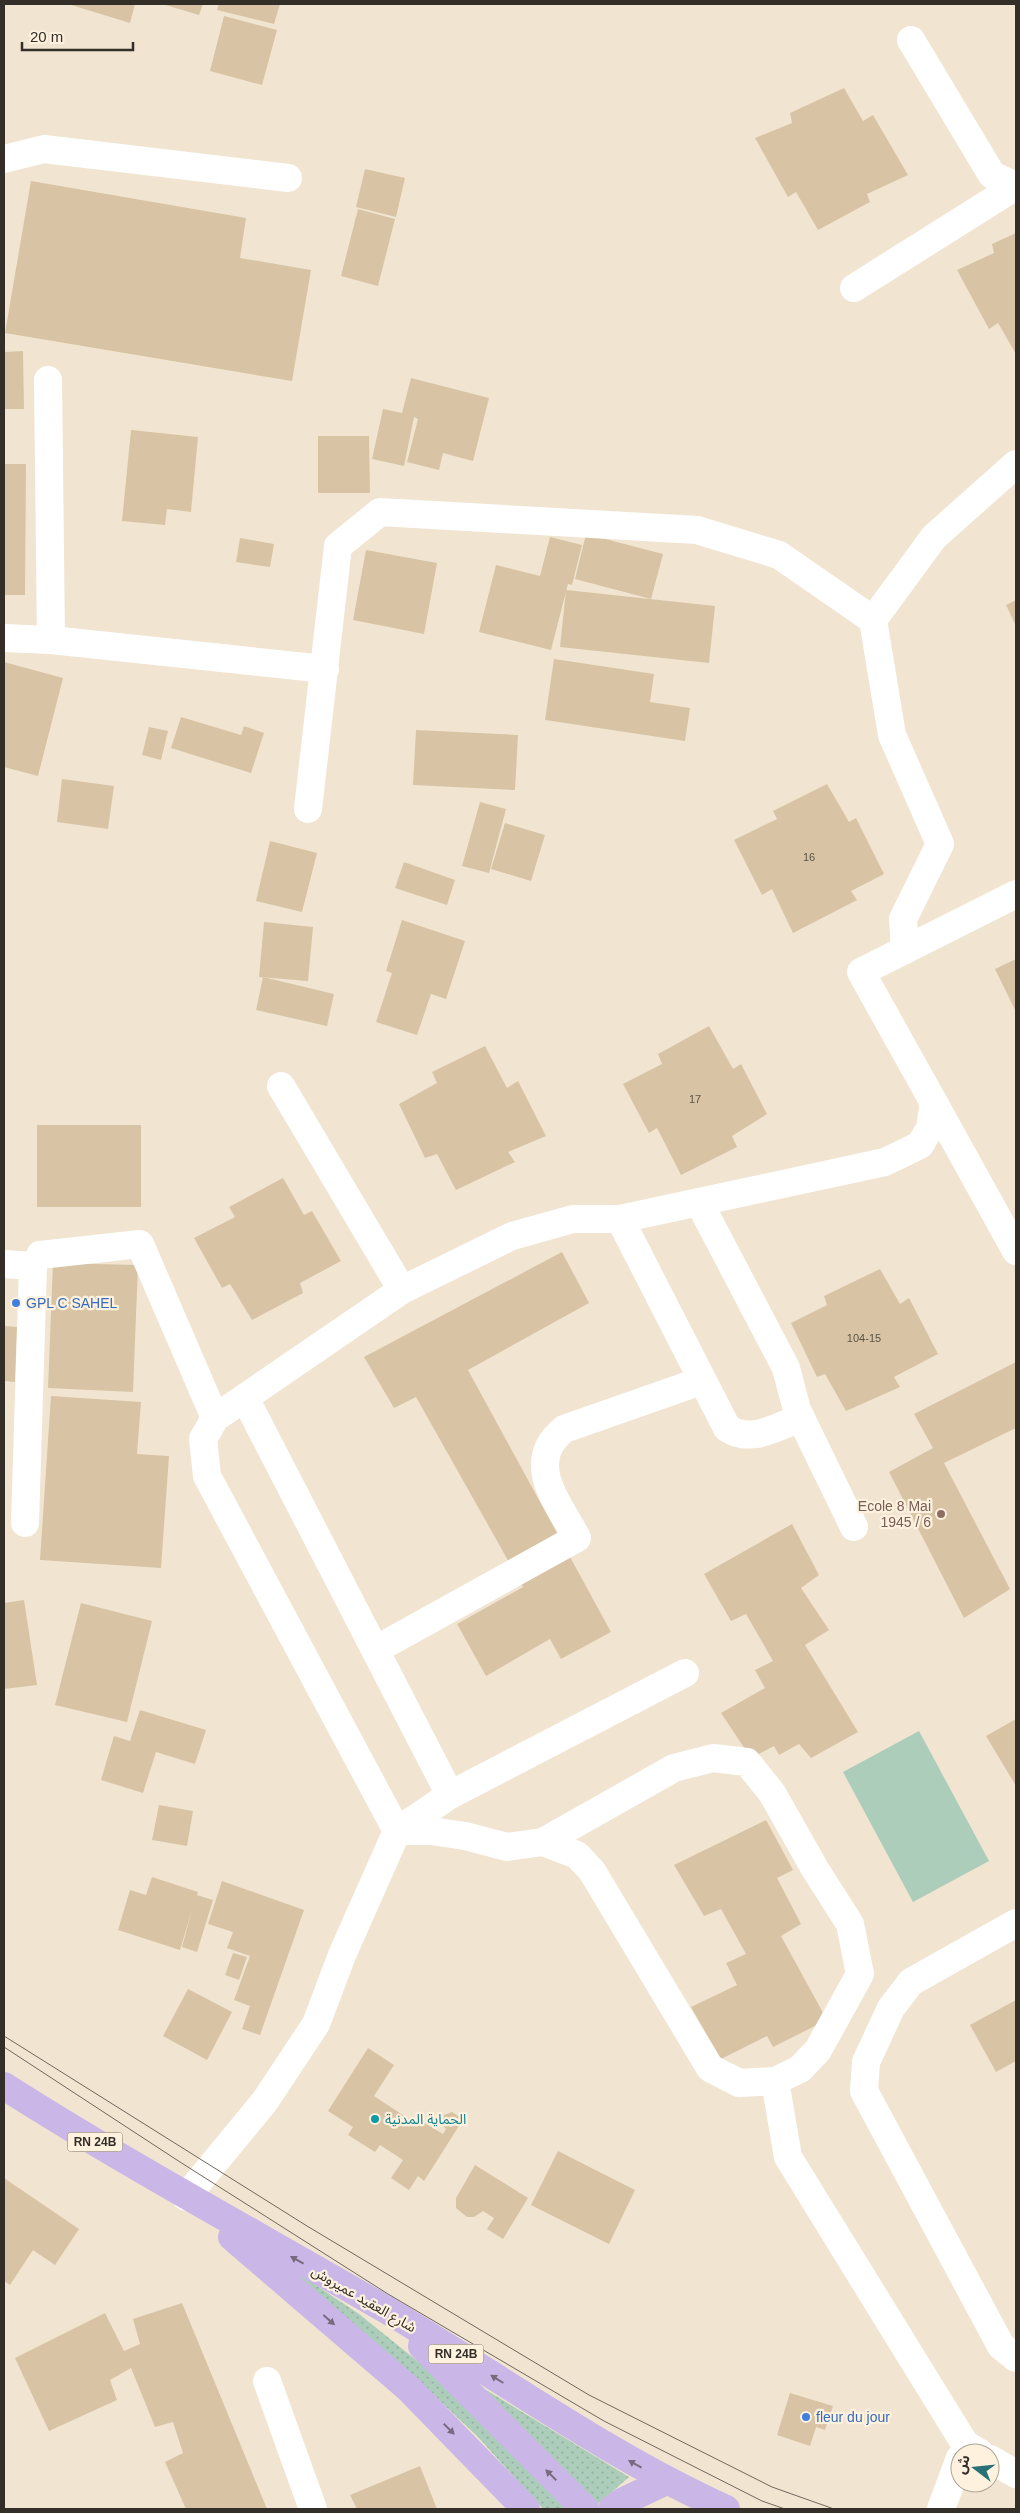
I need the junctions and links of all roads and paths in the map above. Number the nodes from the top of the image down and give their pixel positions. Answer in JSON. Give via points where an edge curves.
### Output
{"nodes":[{"id":1,"x":911,"y":40,"type":"dead end"},
{"id":2,"x":4,"y":159,"type":"edge"},
{"id":3,"x":288,"y":178,"type":"dead end"},
{"id":4,"x":1016,"y":186,"type":"edge"},
{"id":5,"x":854,"y":288,"type":"dead end"},
{"id":6,"x":48,"y":380,"type":"dead end"},
{"id":7,"x":1016,"y":464,"type":"edge"},
{"id":8,"x":873,"y":620,"type":"junction"},
{"id":9,"x":4,"y":638,"type":"edge"},
{"id":10,"x":51,"y":640,"type":"junction"},
{"id":11,"x":325,"y":669,"type":"junction"},
{"id":12,"x":308,"y":809,"type":"dead end"},
{"id":13,"x":1007,"y":899,"type":"edge"},
{"id":14,"x":905,"y":950,"type":"junction"},
{"id":15,"x":281,"y":1086,"type":"dead end"},
{"id":16,"x":934,"y":1103,"type":"junction"},
{"id":17,"x":699,"y":1202,"type":"junction"},
{"id":18,"x":620,"y":1220,"type":"junction"},
{"id":19,"x":1016,"y":1251,"type":"edge"},
{"id":20,"x":40,"y":1255,"type":"dead end"},
{"id":21,"x":4,"y":1264,"type":"edge"},
{"id":22,"x":402,"y":1290,"type":"junction"},
{"id":23,"x":701,"y":1381,"type":"junction"},
{"id":24,"x":245,"y":1398,"type":"junction"},
{"id":25,"x":215,"y":1418,"type":"junction"},
{"id":26,"x":801,"y":1418,"type":"junction"},
{"id":27,"x":25,"y":1522,"type":"dead end"},
{"id":28,"x":854,"y":1527,"type":"dead end"},
{"id":29,"x":375,"y":1650,"type":"junction"},
{"id":30,"x":685,"y":1673,"type":"dead end"},
{"id":31,"x":450,"y":1795,"type":"junction"},
{"id":32,"x":396,"y":1831,"type":"junction"},
{"id":33,"x":543,"y":1842,"type":"junction"},
{"id":34,"x":1016,"y":1923,"type":"edge"},
{"id":35,"x":775,"y":2081,"type":"junction"},
{"id":36,"x":4,"y":2086,"type":"edge"},
{"id":37,"x":186,"y":2197,"type":"junction"},
{"id":38,"x":386,"y":2310,"type":"junction"},
{"id":39,"x":1016,"y":2358,"type":"edge"},
{"id":40,"x":268,"y":2382,"type":"dead end"},
{"id":41,"x":962,"y":2443,"type":"edge"},
{"id":42,"x":1000,"y":2465,"type":"edge"},
{"id":43,"x":1016,"y":2474,"type":"edge"},
{"id":44,"x":666,"y":2481,"type":"junction"},
{"id":45,"x":950,"y":2491,"type":"edge"},
{"id":46,"x":313,"y":2509,"type":"edge"},
{"id":47,"x":526,"y":2509,"type":"edge"},
{"id":48,"x":585,"y":2509,"type":"edge"},
{"id":49,"x":612,"y":2509,"type":"edge"},
{"id":50,"x":726,"y":2509,"type":"edge"},
{"id":51,"x":942,"y":2509,"type":"edge"}],
"edges":[{"from":1,"to":4,"type":"street","via":[[992,175]]},
{"from":2,"to":3,"type":"street","via":[[44,149]]},
{"from":4,"to":5,"type":"street"},
{"from":6,"to":10,"type":"street"},
{"from":7,"to":8,"type":"street","via":[[934,536]]},
{"from":8,"to":11,"type":"street","via":[[779,555],[697,530],[380,512],[338,546]]},
{"from":8,"to":14,"type":"street","via":[[892,736],[940,844],[903,919]]},
{"from":9,"to":10,"type":"street"},
{"from":10,"to":11,"type":"street"},
{"from":11,"to":12,"type":"street"},
{"from":13,"to":14,"type":"street"},
{"from":14,"to":16,"type":"street","via":[[861,972]]},
{"from":15,"to":22,"type":"street"},
{"from":16,"to":17,"type":"street","via":[[930,1128],[920,1146],[885,1162]]},
{"from":16,"to":19,"type":"street"},
{"from":17,"to":18,"type":"street"},
{"from":17,"to":26,"type":"street","via":[[786,1368]]},
{"from":18,"to":22,"type":"street","via":[[573,1219],[512,1236]]},
{"from":18,"to":23,"type":"street"},
{"from":20,"to":25,"type":"street","via":[[140,1244]]},
{"from":21,"to":27,"type":"street","via":[[33,1266]]},
{"from":22,"to":24,"type":"street"},
{"from":23,"to":26,"type":"street","via":[[727,1428],[736,1434],[758,1434]]},
{"from":23,"to":29,"type":"street","via":[[575,1424],[555,1437],[544,1458],[544,1471],[577,1538]]},
{"from":24,"to":25,"type":"street"},
{"from":24,"to":29,"type":"street"},
{"from":25,"to":32,"type":"street","via":[[203,1440],[207,1476]]},
{"from":26,"to":28,"type":"street"},
{"from":29,"to":31,"type":"street"},
{"from":30,"to":31,"type":"street"},
{"from":31,"to":32,"type":"street"},
{"from":32,"to":33,"type":"street","via":[[432,1830],[507,1847]]},
{"from":32,"to":37,"type":"street","via":[[316,2024],[265,2101]]},
{"from":33,"to":35,"type":"street","via":[[577,1855],[592,1871],[710,2068],[739,2083]]},
{"from":33,"to":35,"type":"street","via":[[674,1768],[713,1758],[747,1762],[772,1793],[850,1924],[860,1974],[818,2050],[800,2069]]},
{"from":34,"to":39,"type":"street","via":[[910,1982],[891,2008],[866,2062],[864,2091],[1001,2346]]},
{"from":35,"to":41,"type":"street","via":[[788,2157]]},
{"from":36,"to":37,"type":"main road","name":"شارع العقيد عميروش","number":"RN 24B"},
{"from":38,"to":37,"type":"main road","name":"شارع العقيد عميروش","number":"RN 24B","one_way":true},
{"from":37,"to":47,"type":"main road","one_way":true,"via":[[409,2388]]},
{"from":44,"to":38,"type":"main road","name":"شارع العقيد عميروش","number":"RN 24B","one_way":true},
{"from":48,"to":38,"type":"main road","one_way":true},
{"from":40,"to":46,"type":"street"},
{"from":42,"to":43,"type":"street"},
{"from":44,"to":49,"type":"main road"},
{"from":44,"to":50,"type":"main road","name":"شارع العقيد عميروش","number":"RN 24B"},
{"from":45,"to":51,"type":"street"}]}
